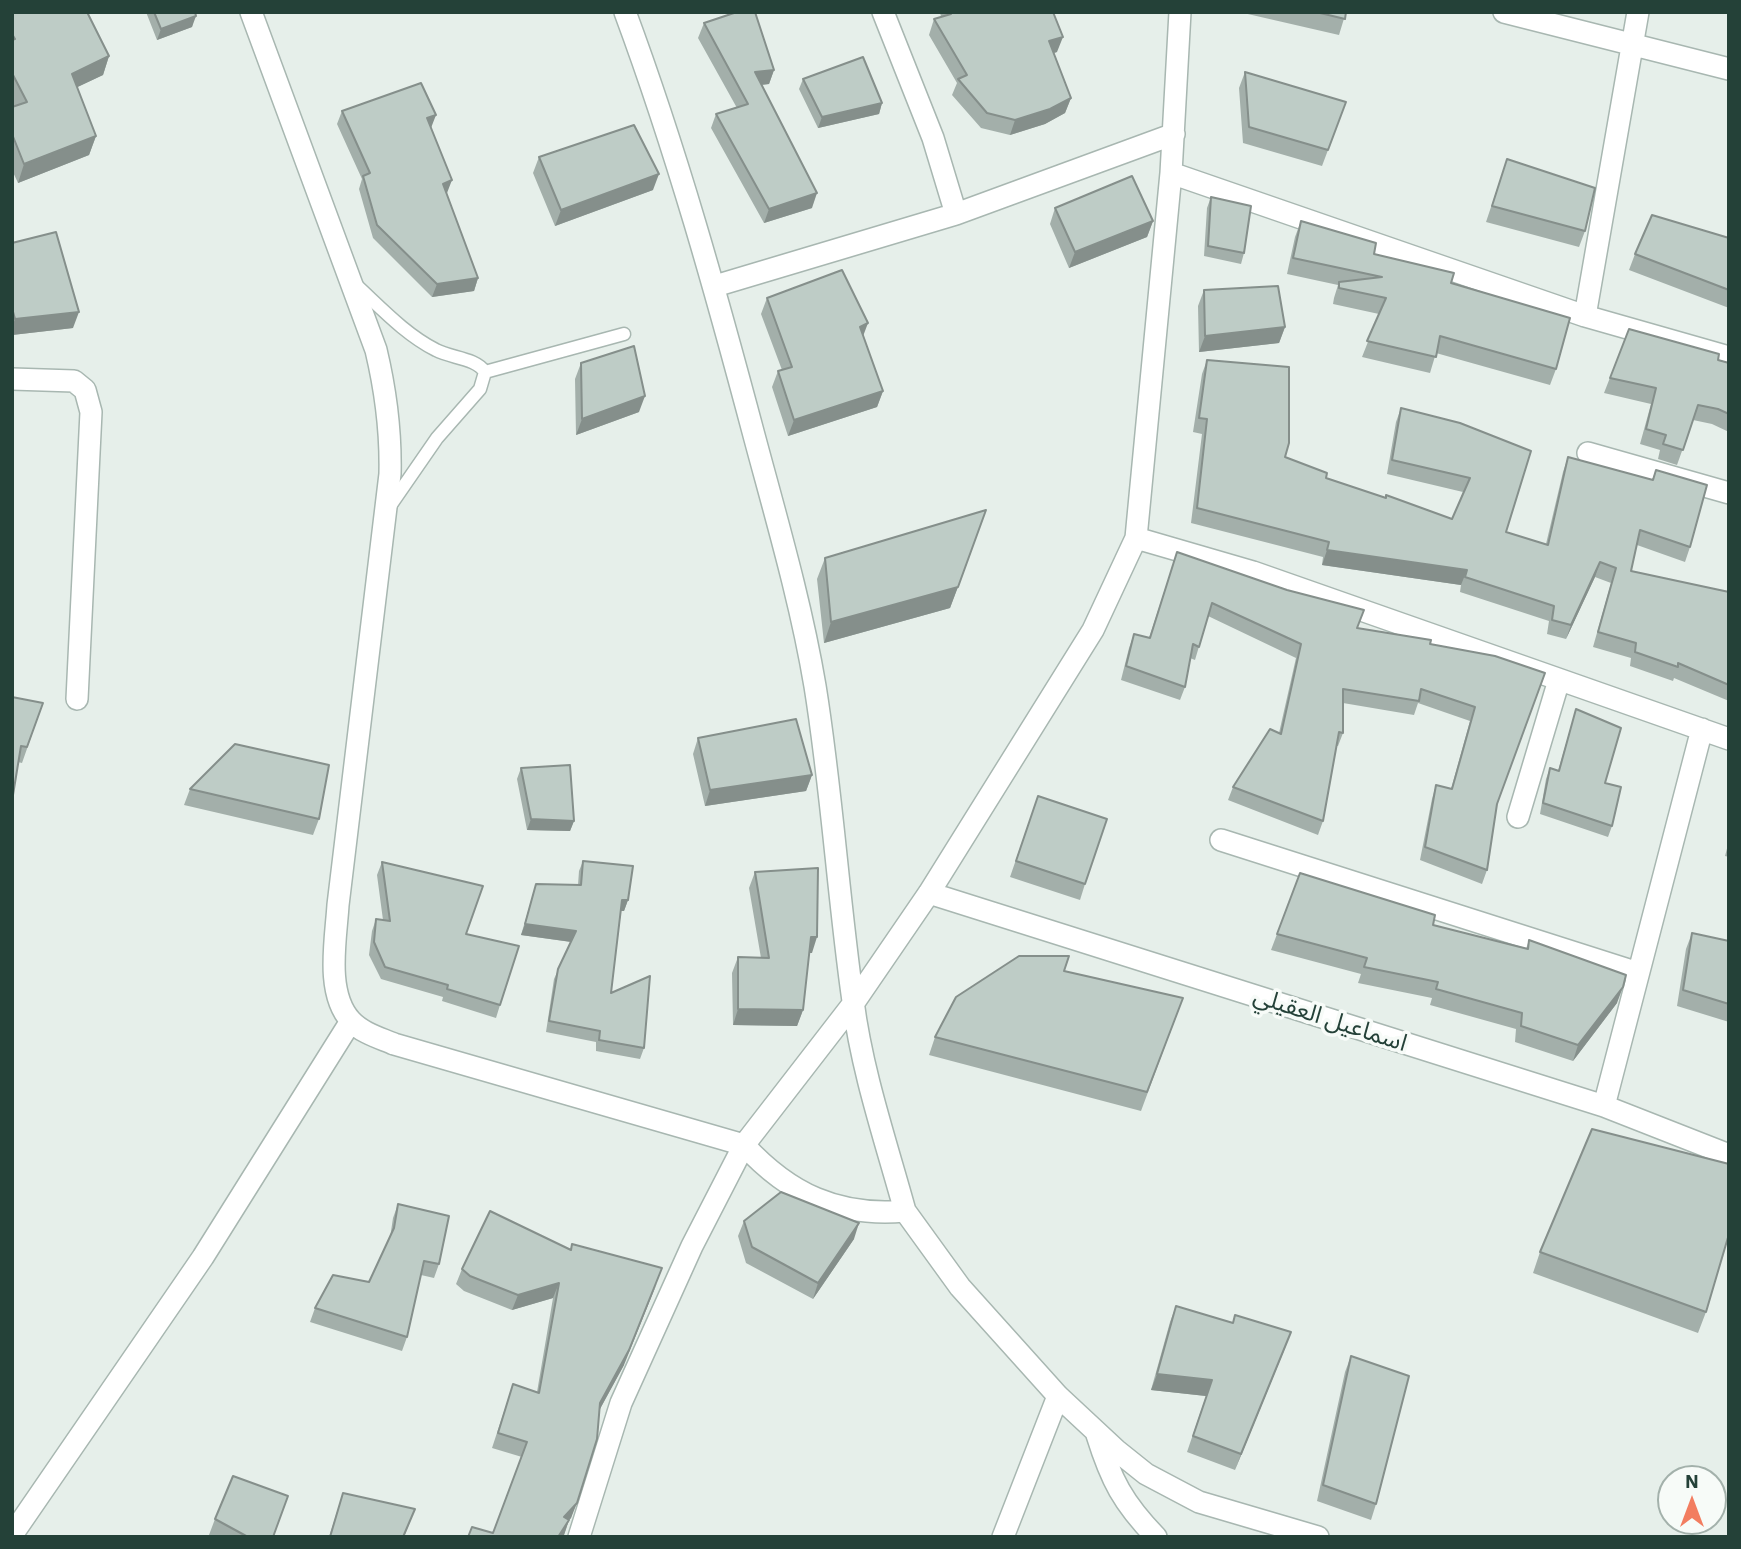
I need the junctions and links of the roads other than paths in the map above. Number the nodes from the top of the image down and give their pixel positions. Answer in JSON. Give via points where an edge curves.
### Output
{"nodes":[{"id":1,"x":251,"y":12,"type":"edge"},
{"id":2,"x":625,"y":12,"type":"edge"},
{"id":3,"x":883,"y":12,"type":"edge"},
{"id":4,"x":1180,"y":12,"type":"edge"},
{"id":5,"x":1504,"y":12,"type":"edge"},
{"id":6,"x":1637,"y":12,"type":"edge"},
{"id":7,"x":1633,"y":44,"type":"junction"},
{"id":8,"x":1729,"y":69,"type":"edge"},
{"id":9,"x":1174,"y":134,"type":"junction"},
{"id":10,"x":1171,"y":173,"type":"junction"},
{"id":11,"x":957,"y":214,"type":"junction"},
{"id":12,"x":352,"y":282,"type":"junction"},
{"id":13,"x":715,"y":286,"type":"junction"},
{"id":14,"x":1585,"y":316,"type":"junction"},
{"id":15,"x":624,"y":334,"type":"dead end"},
{"id":16,"x":1729,"y":357,"type":"edge"},
{"id":17,"x":485,"y":372,"type":"junction"},
{"id":18,"x":12,"y":379,"type":"edge"},
{"id":19,"x":1588,"y":453,"type":"dead end"},
{"id":20,"x":1729,"y":493,"type":"edge"},
{"id":21,"x":385,"y":515,"type":"junction"},
{"id":22,"x":1136,"y":538,"type":"junction"},
{"id":23,"x":1559,"y":680,"type":"junction"},
{"id":24,"x":77,"y":699,"type":"dead end"},
{"id":25,"x":1702,"y":729,"type":"junction"},
{"id":26,"x":1729,"y":739,"type":"edge"},
{"id":27,"x":1518,"y":817,"type":"dead end"},
{"id":28,"x":1221,"y":840,"type":"dead end"},
{"id":29,"x":929,"y":893,"type":"junction"},
{"id":30,"x":1639,"y":973,"type":"junction"},
{"id":31,"x":853,"y":1004,"type":"junction"},
{"id":32,"x":351,"y":1021,"type":"junction"},
{"id":33,"x":1604,"y":1106,"type":"junction"},
{"id":34,"x":744,"y":1145,"type":"junction"},
{"id":35,"x":1729,"y":1155,"type":"edge"},
{"id":36,"x":905,"y":1211,"type":"junction"},
{"id":37,"x":1058,"y":1396,"type":"junction"},
{"id":38,"x":1097,"y":1433,"type":"junction"},
{"id":39,"x":12,"y":1535,"type":"edge"},
{"id":40,"x":579,"y":1537,"type":"edge"},
{"id":41,"x":1003,"y":1537,"type":"edge"},
{"id":42,"x":1156,"y":1537,"type":"edge"},
{"id":43,"x":1318,"y":1537,"type":"edge"}],
"edges":[{"from":1,"to":12,"type":"street"},
{"from":2,"to":13,"type":"street","via":[[659,103]]},
{"from":3,"to":11,"type":"street","via":[[933,138]]},
{"from":4,"to":9,"type":"street"},
{"from":5,"to":7,"type":"street"},
{"from":6,"to":7,"type":"street"},
{"from":7,"to":8,"type":"street"},
{"from":7,"to":14,"type":"street"},
{"from":9,"to":10,"type":"street"},
{"from":9,"to":11,"type":"street"},
{"from":10,"to":14,"type":"street"},
{"from":10,"to":22,"type":"street"},
{"from":11,"to":13,"type":"street"},
{"from":12,"to":17,"type":"lane","via":[[425,344],[476,363]]},
{"from":12,"to":21,"type":"street","via":[[386,391],[391,432]]},
{"from":13,"to":31,"type":"street","via":[[803,622],[827,770]]},
{"from":14,"to":16,"type":"street"},
{"from":15,"to":17,"type":"lane"},
{"from":17,"to":21,"type":"lane","via":[[480,389],[418,463]]},
{"from":18,"to":24,"type":"street","via":[[75,381],[89,398]]},
{"from":19,"to":20,"type":"street"},
{"from":21,"to":32,"type":"street","via":[[338,905],[335,972],[343,1009]]},
{"from":22,"to":23,"type":"street","via":[[1252,572]]},
{"from":22,"to":29,"type":"street","via":[[1093,631]]},
{"from":23,"to":25,"type":"street"},
{"from":23,"to":27,"type":"street"},
{"from":25,"to":26,"type":"street"},
{"from":25,"to":30,"type":"street"},
{"from":28,"to":30,"type":"street"},
{"from":29,"to":31,"type":"street"},
{"from":29,"to":33,"type":"street","name":"اسماعيل العقيلي"},
{"from":30,"to":33,"type":"street"},
{"from":31,"to":34,"type":"street"},
{"from":31,"to":36,"type":"street"},
{"from":32,"to":34,"type":"street","via":[[370,1035],[419,1052]]},
{"from":32,"to":39,"type":"street","via":[[203,1257]]},
{"from":33,"to":35,"type":"street","name":"اسماعيل العقيلي"},
{"from":34,"to":36,"type":"street","via":[[774,1174],[827,1204],[867,1213]]},
{"from":34,"to":40,"type":"street","via":[[621,1403]]},
{"from":36,"to":37,"type":"street","via":[[960,1287]]},
{"from":37,"to":38,"type":"street"},
{"from":37,"to":41,"type":"street"},
{"from":38,"to":42,"type":"street","via":[[1120,1495]]},
{"from":38,"to":43,"type":"street","via":[[1146,1474],[1199,1503]]}]}
